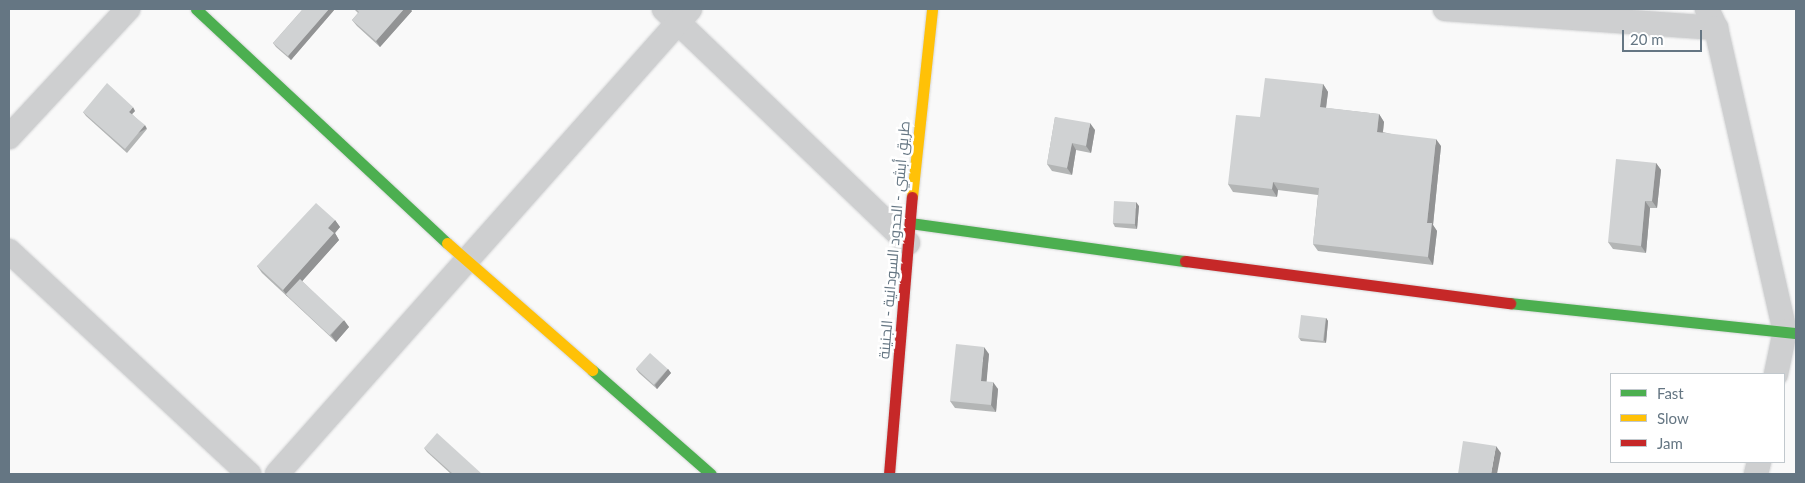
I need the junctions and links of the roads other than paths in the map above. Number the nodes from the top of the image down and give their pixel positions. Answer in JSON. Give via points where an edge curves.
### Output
{"nodes":[{"id":1,"x":128,"y":9,"type":"edge"},
{"id":2,"x":196,"y":9,"type":"edge"},
{"id":3,"x":932,"y":9,"type":"edge"},
{"id":4,"x":1445,"y":9,"type":"edge"},
{"id":5,"x":678,"y":13,"type":"edge"},
{"id":6,"x":1712,"y":18,"type":"edge"},
{"id":7,"x":9,"y":137,"type":"edge"},
{"id":8,"x":909,"y":233,"type":"junction"},
{"id":9,"x":9,"y":251,"type":"edge"},
{"id":10,"x":467,"y":261,"type":"junction"},
{"id":11,"x":1790,"y":332,"type":"edge"},
{"id":12,"x":1776,"y":373,"type":"edge"},
{"id":13,"x":249,"y":474,"type":"edge"},
{"id":14,"x":277,"y":474,"type":"edge"},
{"id":15,"x":711,"y":474,"type":"edge"},
{"id":16,"x":889,"y":474,"type":"edge"}],
"edges":[{"from":1,"to":7,"type":"street"},
{"from":2,"to":10,"type":"main road"},
{"from":3,"to":8,"type":"main road","name":"طريق أبشي - الحدود السودانية - الجنينة"},
{"from":4,"to":6,"type":"street"},
{"from":5,"to":8,"type":"street"},
{"from":5,"to":10,"type":"street"},
{"from":6,"to":11,"type":"street"},
{"from":8,"to":11,"type":"main road"},
{"from":8,"to":16,"type":"main road","name":"طريق أبشي - الحدود السودانية - الجنينة"},
{"from":9,"to":13,"type":"street"},
{"from":10,"to":14,"type":"street"},
{"from":10,"to":15,"type":"main road"},
{"from":11,"to":12,"type":"street"}]}
